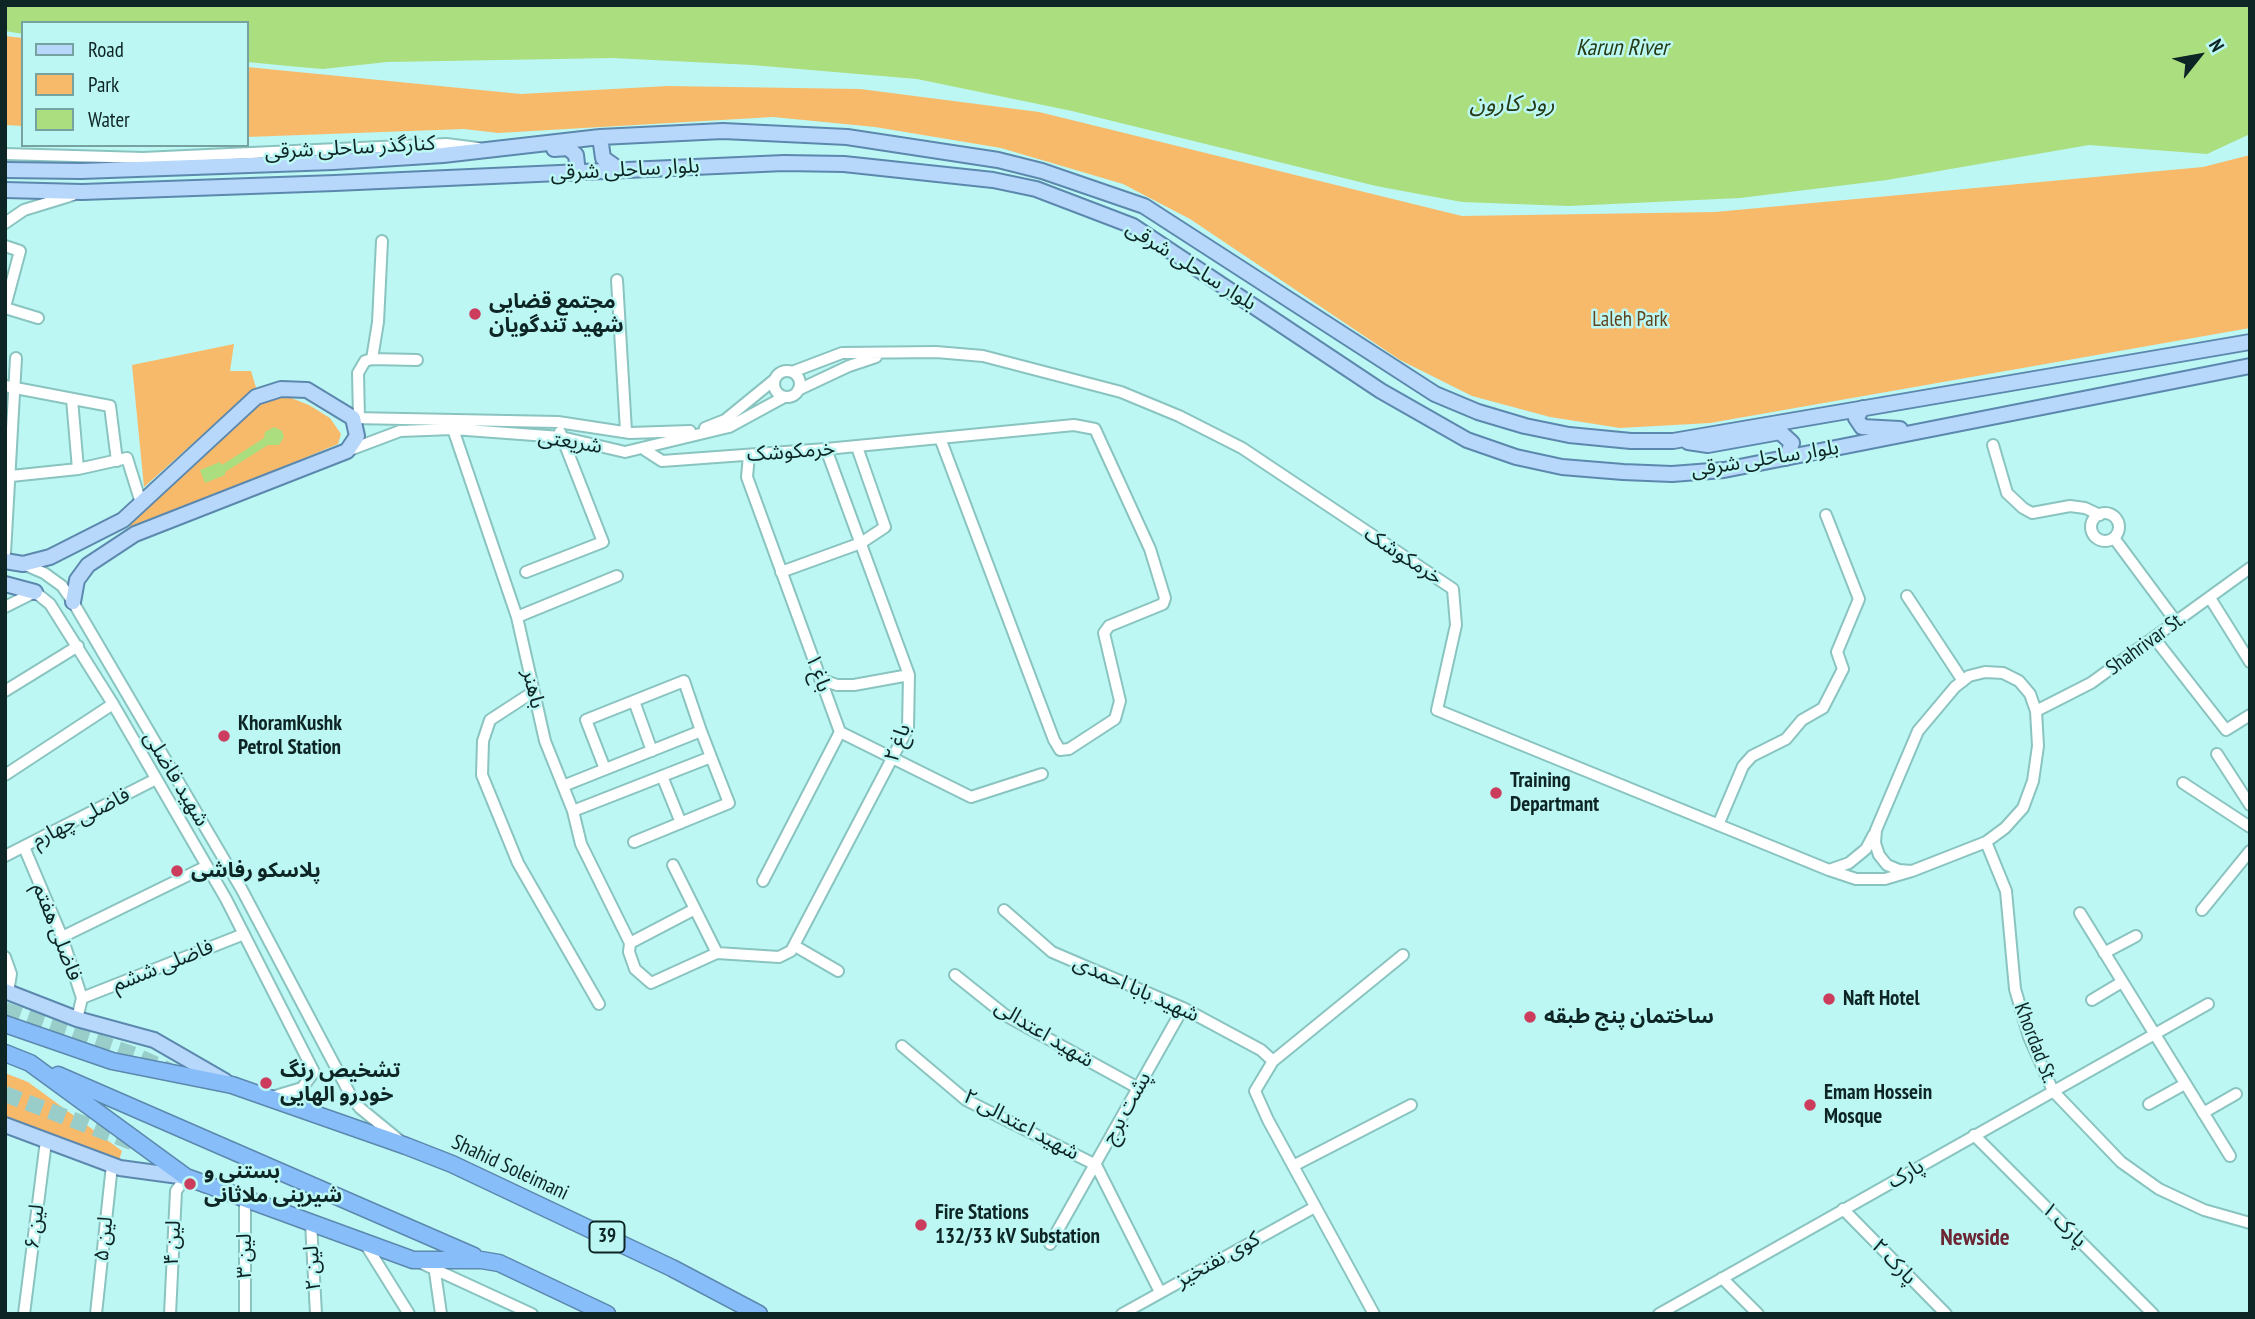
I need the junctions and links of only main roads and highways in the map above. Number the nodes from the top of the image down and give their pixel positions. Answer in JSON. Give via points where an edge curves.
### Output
{"nodes":[{"id":1,"x":600,"y":137,"type":"junction"},
{"id":2,"x":499,"y":148,"type":"junction"},
{"id":3,"x":5,"y":170,"type":"edge"},
{"id":4,"x":620,"y":170,"type":"junction"},
{"id":5,"x":572,"y":173,"type":"junction"},
{"id":6,"x":5,"y":190,"type":"edge"},
{"id":7,"x":2250,"y":342,"type":"edge"},
{"id":8,"x":2250,"y":366,"type":"edge"},
{"id":9,"x":1863,"y":408,"type":"junction"},
{"id":10,"x":1927,"y":430,"type":"junction"},
{"id":11,"x":1673,"y":440,"type":"junction"},
{"id":12,"x":1786,"y":458,"type":"junction"},
{"id":13,"x":5,"y":561,"type":"edge"},
{"id":14,"x":5,"y":586,"type":"edge"},
{"id":15,"x":35,"y":592,"type":"road end"},
{"id":16,"x":74,"y":602,"type":"road end"},
{"id":17,"x":6,"y":991,"type":"edge"},
{"id":18,"x":5,"y":1024,"type":"edge"},
{"id":19,"x":5,"y":1053,"type":"edge"},
{"id":20,"x":30,"y":1063,"type":"junction"},
{"id":21,"x":232,"y":1085,"type":"junction"},
{"id":22,"x":5,"y":1125,"type":"edge"},
{"id":23,"x":186,"y":1177,"type":"junction"},
{"id":24,"x":481,"y":1260,"type":"junction"},
{"id":25,"x":731,"y":1298,"type":"junction"},
{"id":26,"x":607,"y":1314,"type":"edge"},
{"id":27,"x":744,"y":1314,"type":"edge"},
{"id":28,"x":759,"y":1314,"type":"edge"}],
"edges":[{"from":1,"to":2,"type":"main road","name":"بلوار ساحلی شرقی"},
{"from":1,"to":4,"type":"main road","via":[[603,158]]},
{"from":1,"to":11,"type":"main road","name":"بلوار ساحلی شرقی","via":[[723,131],[847,137],[1042,171],[1144,206],[1435,394],[1478,412],[1569,435]]},
{"from":2,"to":3,"type":"main road","name":"بلوار ساحلی شرقی","via":[[333,162]]},
{"from":2,"to":5,"type":"main road","via":[[522,152],[568,148],[578,159]]},
{"from":4,"to":5,"type":"main road","name":"بلوار ساحلی شرقی"},
{"from":4,"to":12,"type":"main road","name":"بلوار ساحلی شرقی","via":[[844,164],[951,174],[1037,189],[1158,240],[1381,391],[1467,440],[1562,467],[1623,472],[1724,470]]},
{"from":5,"to":6,"type":"main road","name":"بلوار ساحلی شرقی","via":[[82,192]]},
{"from":7,"to":9,"type":"main road","name":"بلوار ساحلی شرقی"},
{"from":8,"to":10,"type":"main road","name":"بلوار ساحلی شرقی"},
{"from":9,"to":10,"type":"main road","via":[[1856,418],[1862,428]]},
{"from":9,"to":11,"type":"main road","name":"بلوار ساحلی شرقی"},
{"from":10,"to":12,"type":"main road","name":"بلوار ساحلی شرقی"},
{"from":11,"to":12,"type":"main road","via":[[1708,445],[1780,432],[1793,443]]},
{"from":13,"to":16,"type":"main road","name":"شریعتی","via":[[23,564],[87,540],[123,520],[256,397],[281,389],[307,390],[356,418],[356,436],[347,451],[135,534],[88,565],[77,580]]},
{"from":14,"to":15,"type":"main road"},
{"from":17,"to":21,"type":"main road","via":[[77,1019],[154,1040]]},
{"from":18,"to":21,"type":"highway","number":"39","via":[[113,1061]]},
{"from":19,"to":20,"type":"highway"},
{"from":20,"to":23,"type":"highway"},
{"from":20,"to":24,"type":"highway"},
{"from":21,"to":25,"type":"highway","name":"Shahid Soleimani","number":"39","via":[[452,1164]]},
{"from":22,"to":23,"type":"main road","via":[[112,1165]]},
{"from":23,"to":24,"type":"highway","via":[[413,1260],[434,1265]]},
{"from":24,"to":26,"type":"highway","via":[[499,1263]]},
{"from":25,"to":27,"type":"highway"},
{"from":25,"to":28,"type":"highway","name":"Shahid Soleimani","number":"39"}]}
